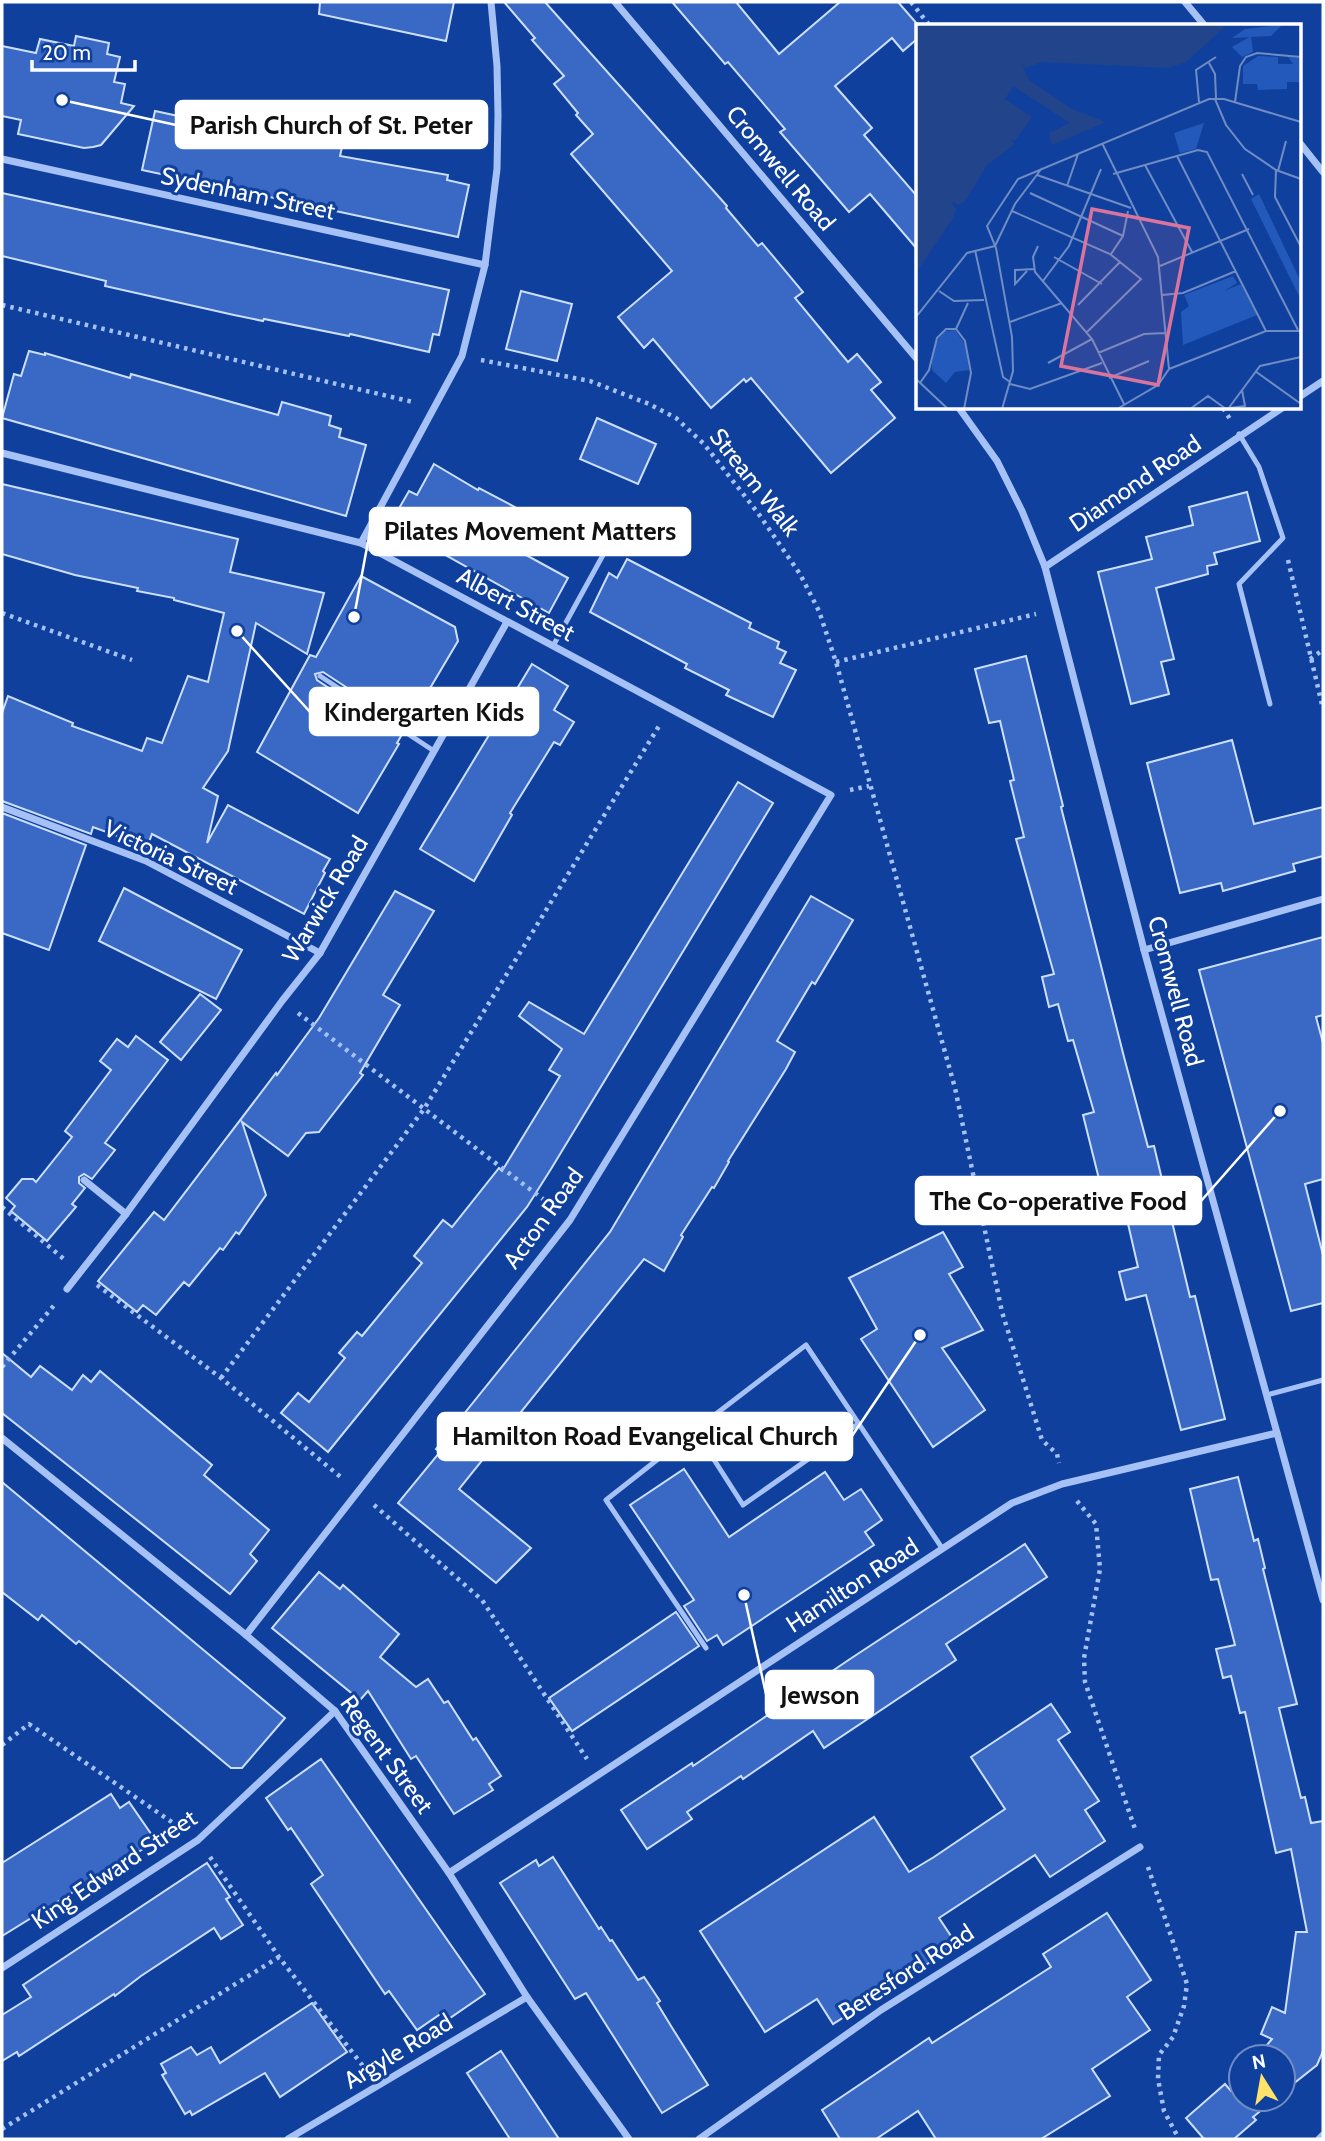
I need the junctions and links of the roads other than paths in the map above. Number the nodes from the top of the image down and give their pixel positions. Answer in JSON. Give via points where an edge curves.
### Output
{"nodes":[{"id":1,"x":491,"y":2,"type":"edge"},
{"id":2,"x":615,"y":2,"type":"edge"},
{"id":3,"x":1185,"y":2,"type":"edge"},
{"id":4,"x":1203,"y":24,"type":"edge"},
{"id":5,"x":1300,"y":143,"type":"edge"},
{"id":6,"x":2,"y":159,"type":"edge"},
{"id":7,"x":1323,"y":172,"type":"edge"},
{"id":8,"x":485,"y":264,"type":"junction"},
{"id":9,"x":916,"y":358,"type":"edge"},
{"id":10,"x":1323,"y":382,"type":"edge"},
{"id":11,"x":1300,"y":396,"type":"edge"},
{"id":12,"x":960,"y":410,"type":"edge"},
{"id":13,"x":1279,"y":410,"type":"edge"},
{"id":14,"x":1239,"y":435,"type":"junction"},
{"id":15,"x":2,"y":453,"type":"edge"},
{"id":16,"x":555,"y":517,"type":"dead end"},
{"id":17,"x":361,"y":543,"type":"junction"},
{"id":18,"x":1045,"y":567,"type":"junction"},
{"id":19,"x":507,"y":622,"type":"junction"},
{"id":20,"x":554,"y":646,"type":"junction"},
{"id":21,"x":320,"y":676,"type":"dead end"},
{"id":22,"x":1270,"y":704,"type":"dead end"},
{"id":23,"x":435,"y":751,"type":"junction"},
{"id":24,"x":831,"y":795,"type":"joint"},
{"id":25,"x":2,"y":807,"type":"edge"},
{"id":26,"x":1323,"y":899,"type":"edge"},
{"id":27,"x":1144,"y":950,"type":"junction"},
{"id":28,"x":320,"y":953,"type":"junction"},
{"id":29,"x":84,"y":1180,"type":"dead end"},
{"id":30,"x":126,"y":1214,"type":"junction"},
{"id":31,"x":67,"y":1289,"type":"road end"},
{"id":32,"x":1323,"y":1380,"type":"edge"},
{"id":33,"x":1267,"y":1395,"type":"junction"},
{"id":34,"x":858,"y":1424,"type":"junction"},
{"id":35,"x":695,"y":1430,"type":"junction"},
{"id":36,"x":1277,"y":1433,"type":"junction"},
{"id":37,"x":2,"y":1437,"type":"edge"},
{"id":38,"x":942,"y":1548,"type":"junction"},
{"id":39,"x":1323,"y":1600,"type":"edge"},
{"id":40,"x":246,"y":1635,"type":"junction"},
{"id":41,"x":706,"y":1647,"type":"dead end"},
{"id":42,"x":335,"y":1711,"type":"junction"},
{"id":43,"x":1140,"y":1847,"type":"dead end"},
{"id":44,"x":449,"y":1873,"type":"junction"},
{"id":45,"x":2,"y":1968,"type":"edge"},
{"id":46,"x":527,"y":1997,"type":"junction"},
{"id":47,"x":1323,"y":2135,"type":"edge"},
{"id":48,"x":288,"y":2139,"type":"edge"},
{"id":49,"x":629,"y":2139,"type":"edge"},
{"id":50,"x":699,"y":2139,"type":"edge"},
{"id":51,"x":1319,"y":2139,"type":"edge"}],
"edges":[{"from":1,"to":8,"type":"street","via":[[498,66],[498,142]]},
{"from":2,"to":9,"type":"street","name":"Cromwell Road"},
{"from":3,"to":4,"type":"street"},
{"from":5,"to":7,"type":"street"},
{"from":6,"to":8,"type":"street","name":"Sydenham Street"},
{"from":8,"to":17,"type":"street","via":[[462,356]]},
{"from":10,"to":11,"type":"street"},
{"from":12,"to":18,"type":"street","name":"Cromwell Road","via":[[997,461]]},
{"from":13,"to":14,"type":"street","name":"Diamond Road"},
{"from":14,"to":18,"type":"street","name":"Diamond Road"},
{"from":14,"to":22,"type":"lane","via":[[1259,467],[1283,538],[1239,584]]},
{"from":15,"to":17,"type":"street","name":"Albert Street"},
{"from":16,"to":20,"type":"lane","via":[[608,545]]},
{"from":17,"to":19,"type":"street","name":"Albert Street"},
{"from":18,"to":27,"type":"street","name":"Cromwell Road"},
{"from":19,"to":20,"type":"street","name":"Albert Street"},
{"from":19,"to":23,"type":"street","name":"Warwick Road"},
{"from":20,"to":24,"type":"street","name":"Albert Street"},
{"from":21,"to":23,"type":"lane"},
{"from":23,"to":28,"type":"street","name":"Warwick Road"},
{"from":24,"to":40,"type":"street","name":"Acton Road","via":[[570,1220]]},
{"from":25,"to":28,"type":"street","name":"Victoria Street","via":[[146,861]]},
{"from":26,"to":27,"type":"street"},
{"from":27,"to":33,"type":"street","name":"Cromwell Road"},
{"from":28,"to":30,"type":"street","name":"Warwick Road"},
{"from":29,"to":30,"type":"street"},
{"from":30,"to":31,"type":"street","name":"Warwick Road"},
{"from":32,"to":33,"type":"lane"},
{"from":33,"to":36,"type":"street","name":"Cromwell Road"},
{"from":34,"to":35,"type":"lane","via":[[743,1505]]},
{"from":34,"to":35,"type":"lane","via":[[806,1345]]},
{"from":34,"to":38,"type":"lane"},
{"from":35,"to":41,"type":"lane","via":[[606,1500]]},
{"from":36,"to":38,"type":"street","name":"Hamilton Road","via":[[1062,1484],[1012,1503]]},
{"from":36,"to":39,"type":"street","name":"Cromwell Road"},
{"from":37,"to":40,"type":"street","name":"Regent Street"},
{"from":38,"to":44,"type":"street","name":"Hamilton Road"},
{"from":40,"to":42,"type":"street","name":"Regent Street"},
{"from":42,"to":44,"type":"street","name":"Regent Street"},
{"from":42,"to":45,"type":"street","name":"King Edward Street","via":[[198,1840]]},
{"from":43,"to":50,"type":"street","name":"Beresford Road","via":[[881,2010]]},
{"from":44,"to":46,"type":"street","name":"Regent Street"},
{"from":46,"to":48,"type":"street","name":"Argyle Road"},
{"from":46,"to":49,"type":"street","name":"Regent Street"},
{"from":47,"to":51,"type":"street"}]}
